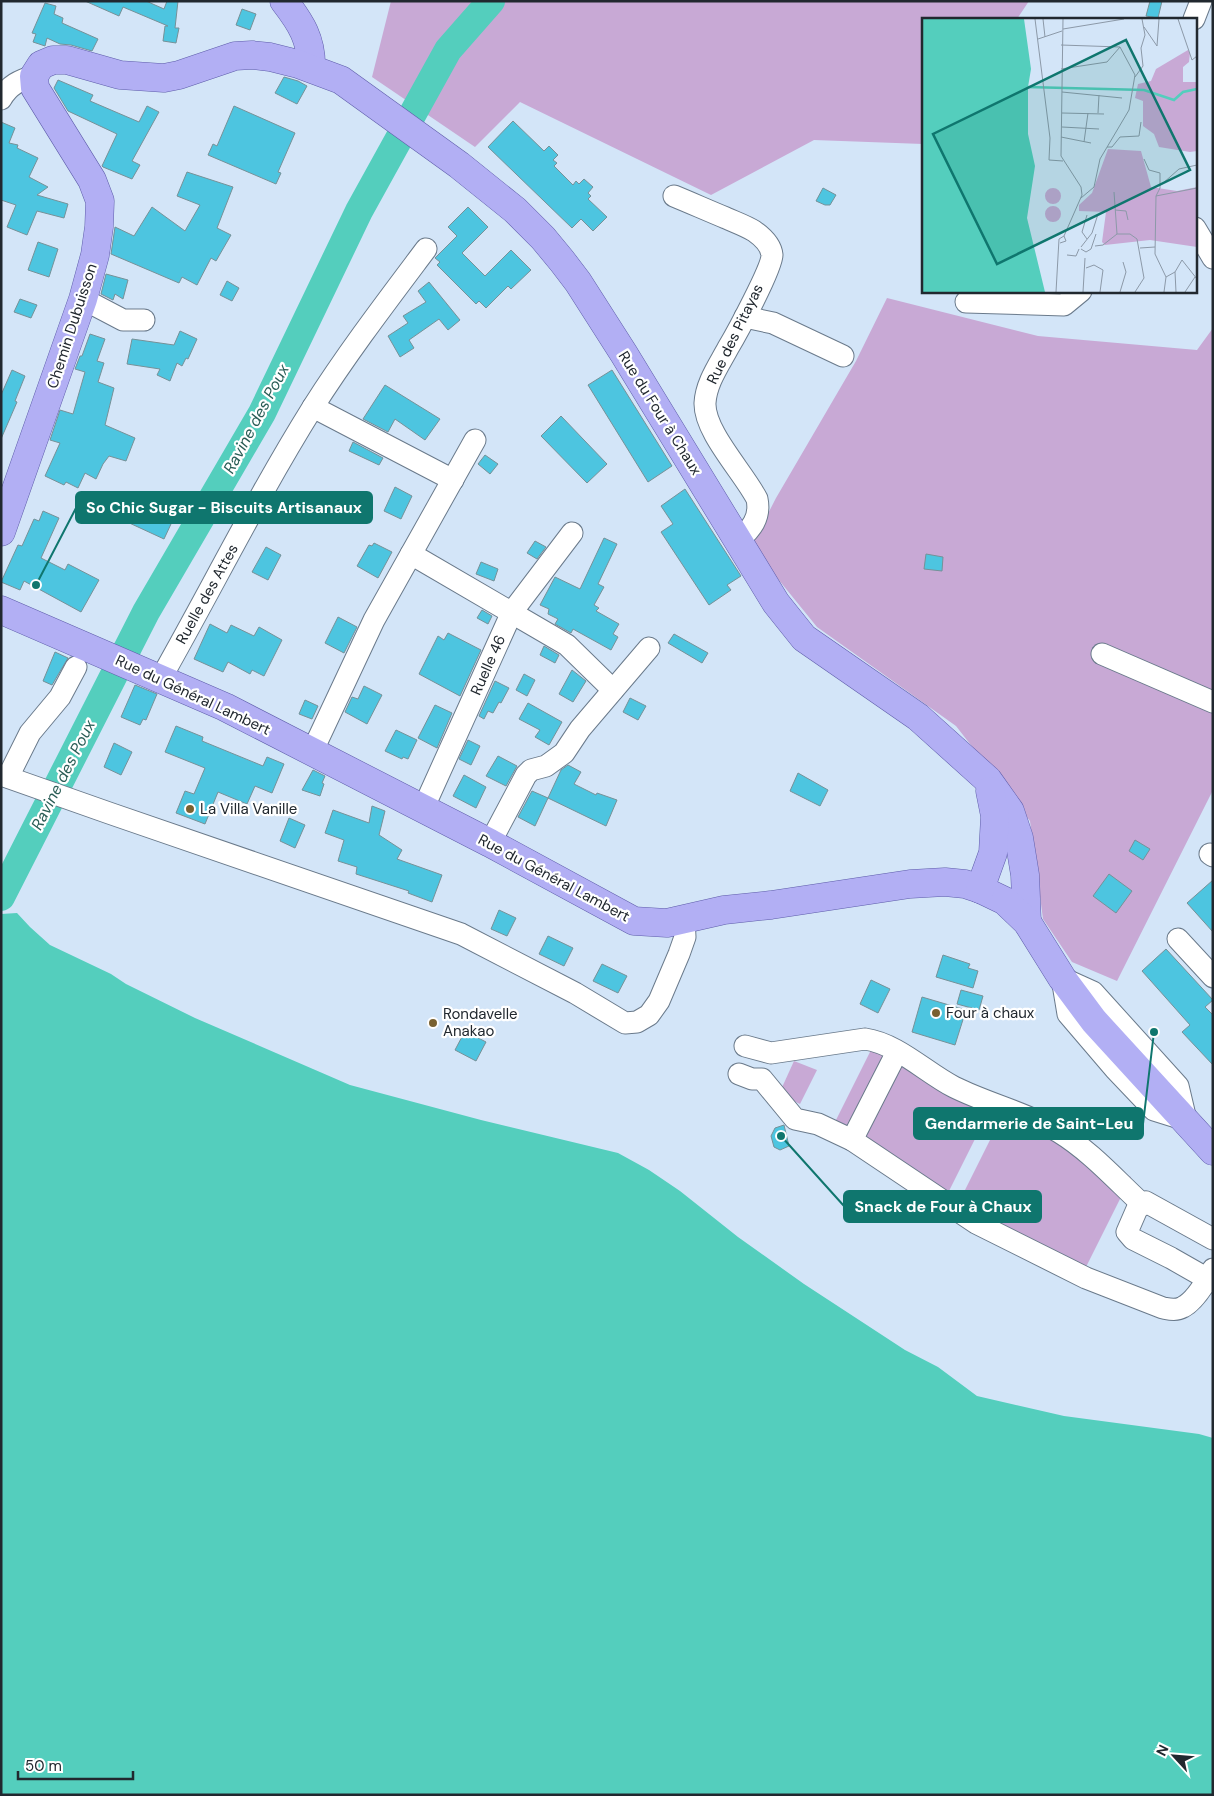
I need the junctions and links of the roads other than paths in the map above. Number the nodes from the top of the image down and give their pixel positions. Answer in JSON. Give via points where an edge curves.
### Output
{"nodes":[{"id":1,"x":284,"y":1,"type":"edge"},
{"id":2,"x":1201,"y":1,"type":"edge"},
{"id":3,"x":1194,"y":18,"type":"edge"},
{"id":4,"x":312,"y":68,"type":"junction"},
{"id":5,"x":34,"y":76,"type":"junction"},
{"id":6,"x":1,"y":99,"type":"edge"},
{"id":7,"x":674,"y":196,"type":"dead end"},
{"id":8,"x":1196,"y":230,"type":"edge"},
{"id":9,"x":426,"y":249,"type":"dead end"},
{"id":10,"x":1196,"y":257,"type":"edge"},
{"id":11,"x":1213,"y":258,"type":"edge"},
{"id":12,"x":1213,"y":268,"type":"edge"},
{"id":13,"x":1080,"y":292,"type":"edge"},
{"id":14,"x":84,"y":298,"type":"junction"},
{"id":15,"x":966,"y":302,"type":"dead end"},
{"id":16,"x":745,"y":317,"type":"junction"},
{"id":17,"x":144,"y":320,"type":"dead end"},
{"id":18,"x":843,"y":356,"type":"dead end"},
{"id":19,"x":313,"y":407,"type":"junction"},
{"id":20,"x":475,"y":440,"type":"dead end"},
{"id":21,"x":453,"y":480,"type":"junction"},
{"id":22,"x":1,"y":532,"type":"edge"},
{"id":23,"x":572,"y":534,"type":"dead end"},
{"id":24,"x":738,"y":541,"type":"junction"},
{"id":25,"x":412,"y":554,"type":"junction"},
{"id":26,"x":1,"y":610,"type":"edge"},
{"id":27,"x":512,"y":612,"type":"junction"},
{"id":28,"x":649,"y":648,"type":"dead end"},
{"id":29,"x":1102,"y":654,"type":"dead end"},
{"id":30,"x":85,"y":659,"type":"junction"},
{"id":31,"x":161,"y":678,"type":"junction"},
{"id":32,"x":613,"y":690,"type":"junction"},
{"id":33,"x":1213,"y":702,"type":"edge"},
{"id":34,"x":312,"y":752,"type":"junction"},
{"id":35,"x":10,"y":778,"type":"edge"},
{"id":36,"x":988,"y":780,"type":"junction"},
{"id":37,"x":423,"y":809,"type":"junction"},
{"id":38,"x":490,"y":843,"type":"junction"},
{"id":39,"x":980,"y":889,"type":"junction"},
{"id":40,"x":684,"y":918,"type":"junction"},
{"id":41,"x":1027,"y":922,"type":"junction"},
{"id":42,"x":1178,"y":939,"type":"dead end"},
{"id":43,"x":1213,"y":977,"type":"edge"},
{"id":44,"x":745,"y":1046,"type":"dead end"},
{"id":45,"x":898,"y":1052,"type":"junction"},
{"id":46,"x":739,"y":1074,"type":"dead end"},
{"id":47,"x":852,"y":1140,"type":"junction"},
{"id":48,"x":1213,"y":1151,"type":"edge"},
{"id":49,"x":1142,"y":1204,"type":"junction"},
{"id":50,"x":1213,"y":1239,"type":"edge"},
{"id":51,"x":1211,"y":1277,"type":"edge"}],
"edges":[{"from":1,"to":4,"type":"main road","via":[[308,38]]},
{"from":2,"to":3,"type":"street"},
{"from":4,"to":5,"type":"main road","via":[[270,57],[235,56],[179,75],[150,78],[120,75],[67,60],[53,60],[41,65]]},
{"from":4,"to":24,"type":"main road","name":"Rue du Four à Chaux","via":[[341,80],[459,165],[515,210],[543,238],[624,354]]},
{"from":5,"to":6,"type":"street","via":[[19,80],[5,91]]},
{"from":5,"to":14,"type":"main road","name":"Chemin Dubuisson","via":[[35,88],[92,180],[100,202],[95,255]]},
{"from":7,"to":16,"type":"street","name":"Rue des Pitayas","via":[[750,229],[770,248],[771,260]]},
{"from":8,"to":11,"type":"street"},
{"from":9,"to":19,"type":"street","name":"Ruelle des Attes"},
{"from":10,"to":12,"type":"street"},
{"from":13,"to":15,"type":"street","via":[[1064,305]]},
{"from":14,"to":17,"type":"street","via":[[124,320]]},
{"from":14,"to":22,"type":"main road","name":"Chemin Dubuisson"},
{"from":16,"to":18,"type":"street","via":[[772,323]]},
{"from":16,"to":24,"type":"street","name":"Rue des Pitayas","via":[[712,377],[705,404],[712,428],[757,499],[757,518]]},
{"from":19,"to":21,"type":"street"},
{"from":19,"to":31,"type":"street","name":"Ruelle des Attes"},
{"from":20,"to":21,"type":"street"},
{"from":21,"to":25,"type":"street"},
{"from":23,"to":27,"type":"street","name":"Ruelle 46"},
{"from":24,"to":36,"type":"main road","name":"Rue du Four à Chaux","via":[[776,603],[804,638],[918,718]]},
{"from":25,"to":27,"type":"street"},
{"from":25,"to":34,"type":"street","via":[[374,620]]},
{"from":26,"to":30,"type":"main road","name":"Rue du Général Lambert"},
{"from":27,"to":32,"type":"street","via":[[567,645]]},
{"from":27,"to":37,"type":"street","name":"Ruelle 46"},
{"from":28,"to":32,"type":"street"},
{"from":29,"to":33,"type":"street"},
{"from":30,"to":31,"type":"main road","name":"Rue du Général Lambert","via":[[134,667]]},
{"from":30,"to":35,"type":"street","via":[[60,697],[30,732]]},
{"from":31,"to":34,"type":"main road","name":"Rue du Général Lambert"},
{"from":32,"to":38,"type":"street","via":[[564,753],[526,775]]},
{"from":34,"to":37,"type":"main road","name":"Rue du Général Lambert"},
{"from":35,"to":40,"type":"street","via":[[461,934],[575,993],[625,1023],[637,1022],[649,1015],[659,1001],[680,954],[685,937]]},
{"from":36,"to":39,"type":"main road","via":[[995,816],[993,853]]},
{"from":36,"to":41,"type":"main road","name":"Rue du Four à Chaux","via":[[1010,811],[1018,838],[1025,875]]},
{"from":37,"to":38,"type":"main road","name":"Rue du Général Lambert"},
{"from":38,"to":40,"type":"main road","name":"Rue du Général Lambert","via":[[634,921],[667,923]]},
{"from":39,"to":40,"type":"main road","name":"Rue du Général Lambert","via":[[945,882],[910,884]]},
{"from":39,"to":41,"type":"main road","name":"Rue du Général Lambert","via":[[1005,901]]},
{"from":41,"to":48,"type":"main road","name":"Rue du Général Lambert","via":[[1094,1021]]},
{"from":42,"to":43,"type":"street"},
{"from":44,"to":45,"type":"street","via":[[771,1053],[865,1039],[876,1040]]},
{"from":45,"to":47,"type":"street"},
{"from":45,"to":49,"type":"street","via":[[954,1087],[1060,1133],[1081,1147]]},
{"from":46,"to":47,"type":"street","via":[[752,1080],[762,1079],[795,1118],[818,1124]]},
{"from":47,"to":51,"type":"street","via":[[976,1223],[1086,1278],[1163,1308],[1182,1308]]},
{"from":49,"to":50,"type":"street","via":[[1146,1202]]},
{"from":49,"to":51,"type":"street","via":[[1127,1232],[1133,1239]]}]}
